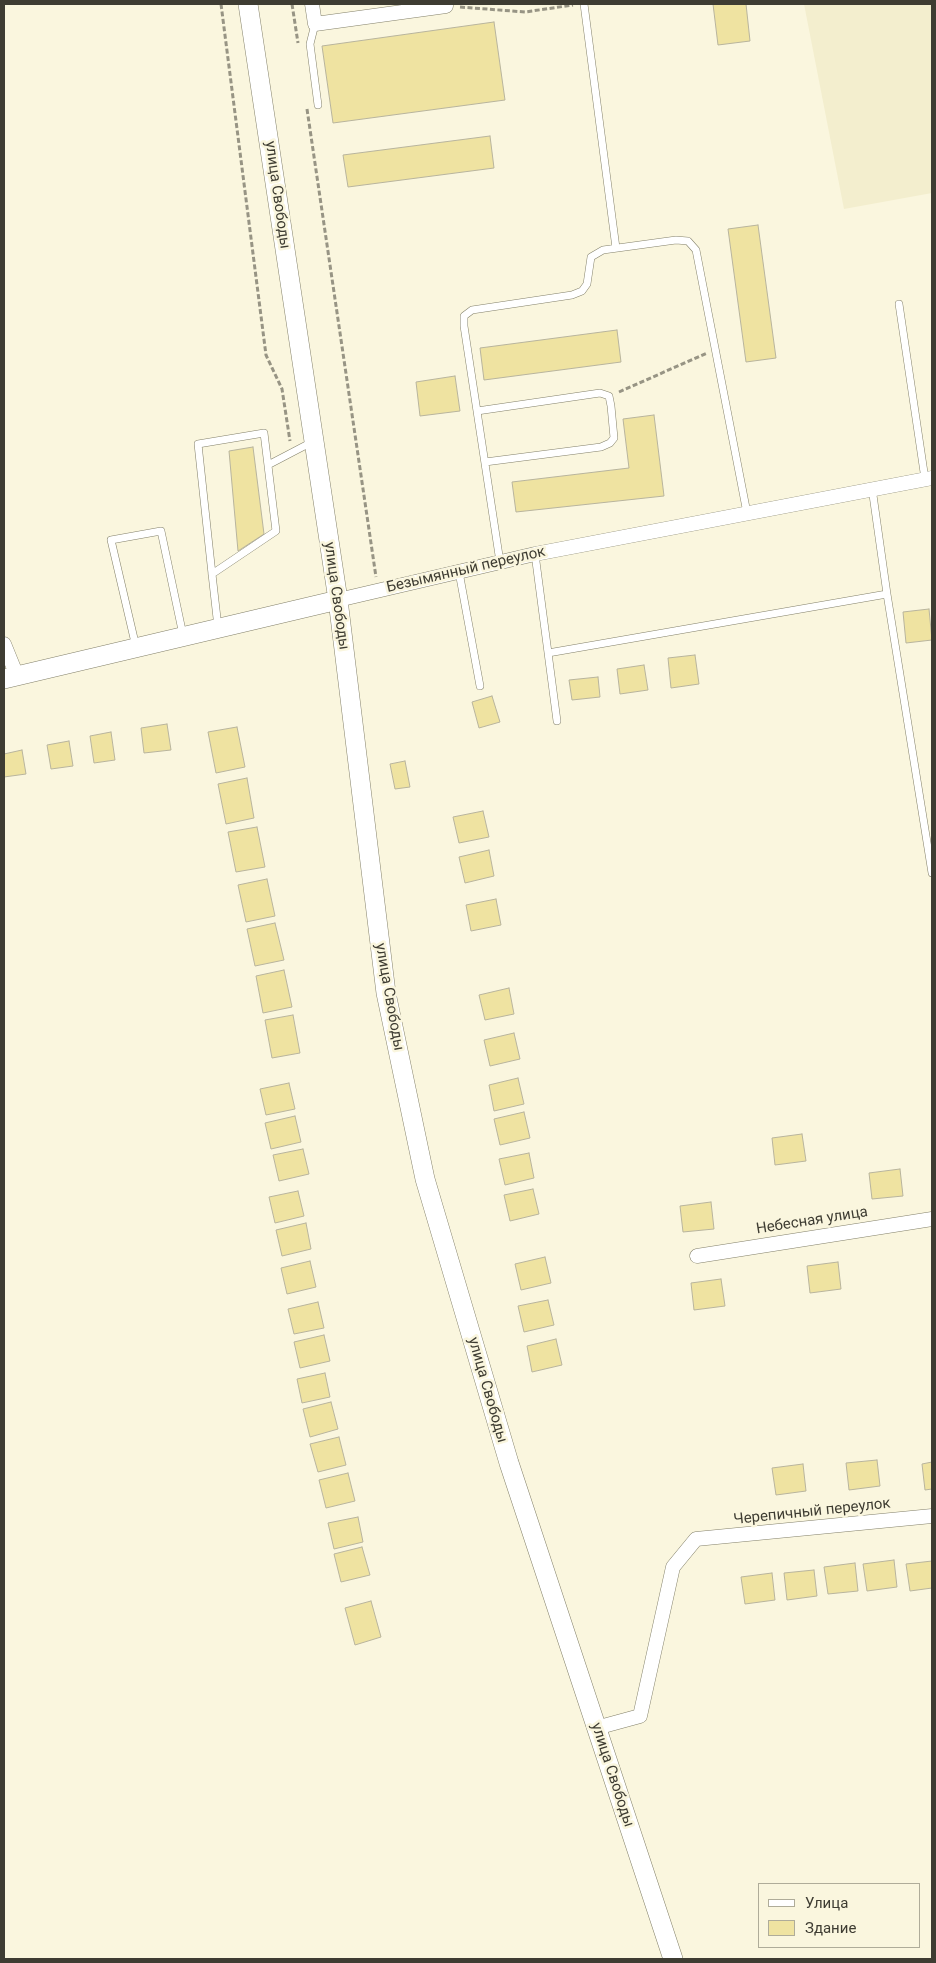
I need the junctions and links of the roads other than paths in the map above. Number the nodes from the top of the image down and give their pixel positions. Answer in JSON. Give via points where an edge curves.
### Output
{"nodes":[{"id":1,"x":248,"y":4,"type":"edge"},
{"id":2,"x":312,"y":4,"type":"edge"},
{"id":3,"x":584,"y":4,"type":"edge"},
{"id":4,"x":446,"y":6,"type":"road end"},
{"id":5,"x":315,"y":24,"type":"junction"},
{"id":6,"x":318,"y":105,"type":"dead end"},
{"id":7,"x":616,"y":248,"type":"junction"},
{"id":8,"x":898,"y":304,"type":"dead end"},
{"id":9,"x":477,"y":411,"type":"junction"},
{"id":10,"x":314,"y":441,"type":"junction"},
{"id":11,"x":485,"y":462,"type":"junction"},
{"id":12,"x":268,"y":464,"type":"junction"},
{"id":13,"x":929,"y":478,"type":"edge"},
{"id":14,"x":872,"y":488,"type":"junction"},
{"id":15,"x":747,"y":513,"type":"junction"},
{"id":16,"x":535,"y":554,"type":"junction"},
{"id":17,"x":500,"y":562,"type":"junction"},
{"id":18,"x":459,"y":572,"type":"junction"},
{"id":19,"x":212,"y":574,"type":"junction"},
{"id":20,"x":887,"y":594,"type":"junction"},
{"id":21,"x":338,"y":600,"type":"junction"},
{"id":22,"x":218,"y":628,"type":"junction"},
{"id":23,"x":184,"y":636,"type":"junction"},
{"id":24,"x":4,"y":644,"type":"edge"},
{"id":25,"x":136,"y":647,"type":"junction"},
{"id":26,"x":548,"y":653,"type":"junction"},
{"id":27,"x":10,"y":677,"type":"edge"},
{"id":28,"x":480,"y":686,"type":"dead end"},
{"id":29,"x":557,"y":721,"type":"dead end"},
{"id":30,"x":932,"y":873,"type":"edge"},
{"id":31,"x":932,"y":1219,"type":"edge"},
{"id":32,"x":697,"y":1256,"type":"dead end"},
{"id":33,"x":932,"y":1516,"type":"edge"},
{"id":34,"x":596,"y":1728,"type":"junction"},
{"id":35,"x":673,"y":1959,"type":"edge"}],
"edges":[{"from":1,"to":10,"type":"main road","name":"улица Свободы"},
{"from":2,"to":5,"type":"street"},
{"from":3,"to":7,"type":"lane"},
{"from":4,"to":5,"type":"street"},
{"from":5,"to":6,"type":"lane","via":[[310,44]]},
{"from":7,"to":9,"type":"lane","via":[[603,250],[591,257],[587,284],[582,291],[472,310],[464,316]]},
{"from":7,"to":15,"type":"lane","via":[[688,240],[696,250]]},
{"from":8,"to":13,"type":"lane"},
{"from":9,"to":11,"type":"lane"},
{"from":9,"to":11,"type":"lane","via":[[600,393],[609,396],[614,438],[610,443]]},
{"from":10,"to":12,"type":"lane"},
{"from":10,"to":21,"type":"main road","name":"улица Свободы"},
{"from":11,"to":17,"type":"lane"},
{"from":12,"to":19,"type":"lane","via":[[276,531]]},
{"from":12,"to":19,"type":"lane","via":[[264,433],[198,444]]},
{"from":13,"to":14,"type":"street","name":"Безымянный переулок"},
{"from":14,"to":15,"type":"street","name":"Безымянный переулок"},
{"from":14,"to":20,"type":"lane"},
{"from":15,"to":16,"type":"street","name":"Безымянный переулок"},
{"from":16,"to":17,"type":"street","name":"Безымянный переулок"},
{"from":16,"to":26,"type":"lane"},
{"from":17,"to":18,"type":"street","name":"Безымянный переулок"},
{"from":18,"to":21,"type":"street","name":"Безымянный переулок"},
{"from":18,"to":28,"type":"lane"},
{"from":19,"to":22,"type":"lane"},
{"from":20,"to":26,"type":"lane"},
{"from":20,"to":30,"type":"lane"},
{"from":21,"to":22,"type":"main road","name":"Безымянный переулок"},
{"from":21,"to":34,"type":"main road","name":"улица Свободы","via":[[386,993],[425,1179],[509,1463]]},
{"from":22,"to":23,"type":"main road","name":"Безымянный переулок"},
{"from":23,"to":25,"type":"main road","name":"Безымянный переулок"},
{"from":23,"to":25,"type":"lane","via":[[161,531],[111,540]]},
{"from":24,"to":27,"type":"street"},
{"from":25,"to":27,"type":"main road","name":"Безымянный переулок"},
{"from":26,"to":29,"type":"lane"},
{"from":31,"to":32,"type":"street","name":"Небесная улица"},
{"from":33,"to":34,"type":"street","name":"Черепичный переулок","via":[[696,1539],[673,1567],[640,1716]]},
{"from":34,"to":35,"type":"main road","name":"улица Свободы"}]}
